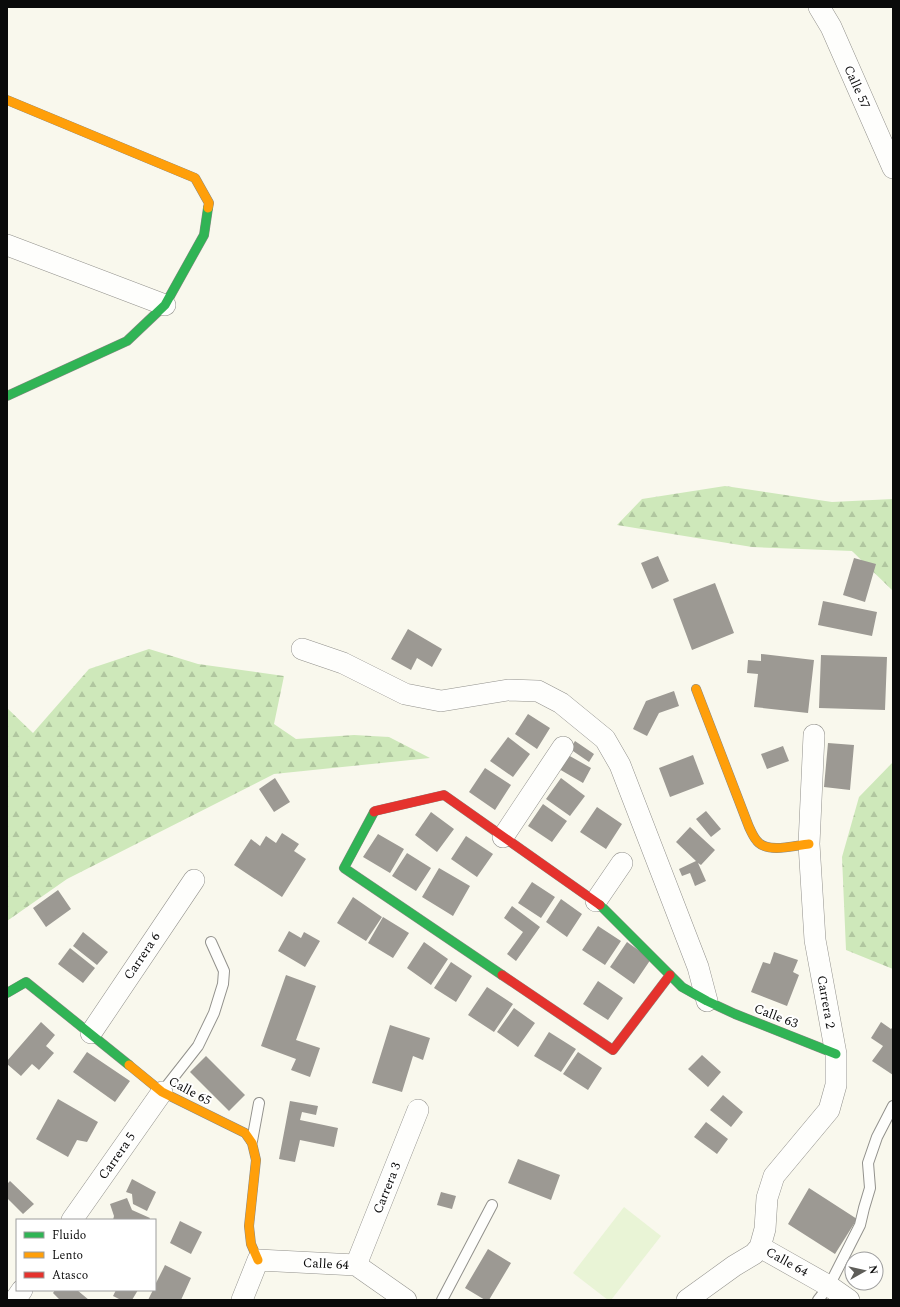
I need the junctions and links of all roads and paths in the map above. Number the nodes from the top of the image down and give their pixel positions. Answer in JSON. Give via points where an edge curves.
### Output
{"nodes":[{"id":1,"x":819,"y":7,"type":"edge"},
{"id":2,"x":7,"y":100,"type":"edge"},
{"id":3,"x":893,"y":168,"type":"edge"},
{"id":4,"x":7,"y":245,"type":"edge"},
{"id":5,"x":165,"y":305,"type":"junction"},
{"id":6,"x":10,"y":391,"type":"edge"},
{"id":7,"x":302,"y":649,"type":"dead end"},
{"id":8,"x":696,"y":689,"type":"dead end"},
{"id":9,"x":814,"y":735,"type":"dead end"},
{"id":10,"x":563,"y":747,"type":"dead end"},
{"id":11,"x":503,"y":837,"type":"junction"},
{"id":12,"x":809,"y":844,"type":"junction"},
{"id":13,"x":622,"y":863,"type":"dead end"},
{"id":14,"x":194,"y":880,"type":"dead end"},
{"id":15,"x":596,"y":901,"type":"junction"},
{"id":16,"x":211,"y":942,"type":"dead end"},
{"id":17,"x":670,"y":975,"type":"junction"},
{"id":18,"x":7,"y":993,"type":"edge"},
{"id":19,"x":707,"y":1001,"type":"junction"},
{"id":20,"x":91,"y":1033,"type":"junction"},
{"id":21,"x":836,"y":1054,"type":"junction"},
{"id":22,"x":162,"y":1092,"type":"junction"},
{"id":23,"x":259,"y":1103,"type":"dead end"},
{"id":24,"x":893,"y":1106,"type":"edge"},
{"id":25,"x":418,"y":1110,"type":"dead end"},
{"id":26,"x":252,"y":1143,"type":"junction"},
{"id":27,"x":492,"y":1205,"type":"dead end"},
{"id":28,"x":73,"y":1219,"type":"edge"},
{"id":29,"x":760,"y":1247,"type":"junction"},
{"id":30,"x":258,"y":1260,"type":"junction"},
{"id":31,"x":356,"y":1265,"type":"junction"},
{"id":32,"x":21,"y":1291,"type":"edge"},
{"id":33,"x":823,"y":1293,"type":"edge"},
{"id":34,"x":15,"y":1300,"type":"edge"},
{"id":35,"x":242,"y":1300,"type":"edge"},
{"id":36,"x":406,"y":1300,"type":"edge"},
{"id":37,"x":442,"y":1300,"type":"edge"},
{"id":38,"x":687,"y":1300,"type":"edge"},
{"id":39,"x":849,"y":1300,"type":"edge"}],
"edges":[{"from":1,"to":3,"type":"street","name":"Calle 57","via":[[831,27]]},
{"from":2,"to":5,"type":"street","via":[[195,178],[209,203],[204,236]]},
{"from":4,"to":5,"type":"street"},
{"from":5,"to":6,"type":"street","via":[[127,341]]},
{"from":7,"to":19,"type":"street","via":[[343,663],[412,696],[441,701],[508,690],[538,691],[561,703],[605,739],[620,765],[698,967]]},
{"from":8,"to":12,"type":"street","via":[[755,839],[761,845],[773,848]]},
{"from":9,"to":12,"type":"street","name":"Carrera 2"},
{"from":10,"to":11,"type":"street"},
{"from":11,"to":15,"type":"street","name":"Calle 63"},
{"from":11,"to":17,"type":"street","name":"Calle 63","via":[[444,795],[375,811],[344,868],[613,1050]]},
{"from":12,"to":21,"type":"street","name":"Carrera 2","via":[[815,940]]},
{"from":13,"to":15,"type":"street"},
{"from":14,"to":20,"type":"street","name":"Carrera 6"},
{"from":15,"to":17,"type":"street","name":"Calle 63"},
{"from":16,"to":22,"type":"lane","via":[[224,971],[214,1014],[198,1046]]},
{"from":17,"to":19,"type":"street","name":"Calle 63","via":[[682,987]]},
{"from":18,"to":20,"type":"street","name":"Calle 65","via":[[26,982]]},
{"from":19,"to":21,"type":"street","name":"Calle 63"},
{"from":20,"to":22,"type":"street","name":"Calle 65"},
{"from":21,"to":29,"type":"street","name":"Carrera 2","via":[[836,1085],[829,1110],[774,1176],[767,1198],[765,1229]]},
{"from":22,"to":26,"type":"street","name":"Calle 65","via":[[245,1133]]},
{"from":22,"to":28,"type":"street","name":"Carrera 5"},
{"from":23,"to":26,"type":"lane"},
{"from":24,"to":33,"type":"lane","via":[[868,1163],[870,1188],[860,1225]]},
{"from":25,"to":31,"type":"street","name":"Carrera 3"},
{"from":26,"to":30,"type":"street","via":[[256,1160],[249,1226],[251,1244]]},
{"from":27,"to":37,"type":"lane"},
{"from":29,"to":33,"type":"street","name":"Calle 64"},
{"from":29,"to":38,"type":"street","name":"Calle 64","via":[[754,1254]]},
{"from":30,"to":31,"type":"street","name":"Calle 64"},
{"from":30,"to":35,"type":"street"},
{"from":31,"to":36,"type":"street","name":"Calle 64"},
{"from":32,"to":34,"type":"street"},
{"from":33,"to":39,"type":"street","name":"Calle 64"}]}
